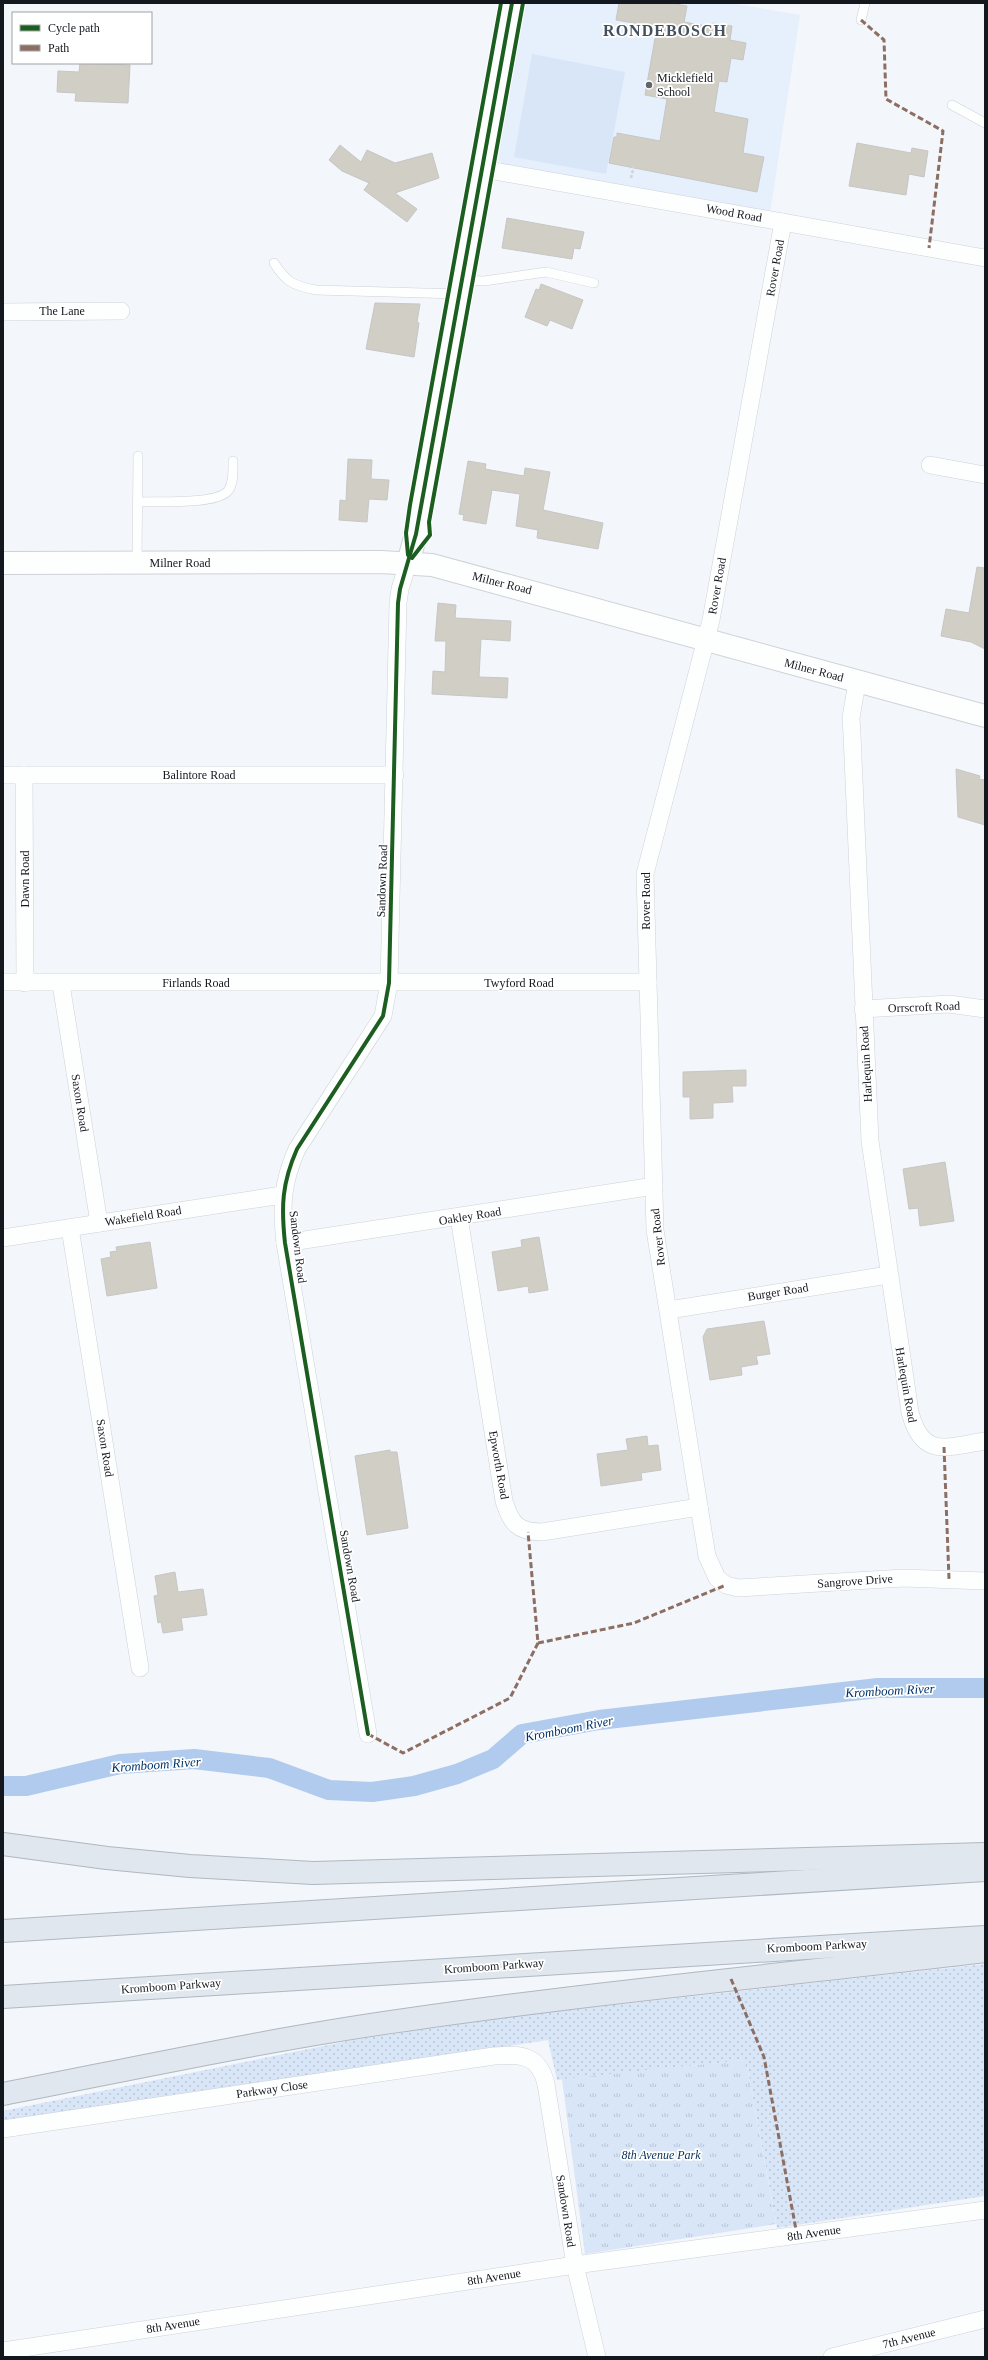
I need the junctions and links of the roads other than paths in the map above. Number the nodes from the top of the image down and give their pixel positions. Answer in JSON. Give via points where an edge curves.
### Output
{"nodes":[{"id":1,"x":512,"y":3,"type":"edge"},
{"id":2,"x":865,"y":3,"type":"edge"},
{"id":3,"x":861,"y":20,"type":"dead end"},
{"id":4,"x":952,"y":105,"type":"dead end"},
{"id":5,"x":985,"y":123,"type":"edge"},
{"id":6,"x":483,"y":169,"type":"junction"},
{"id":7,"x":783,"y":222,"type":"junction"},
{"id":8,"x":985,"y":258,"type":"edge"},
{"id":9,"x":274,"y":263,"type":"dead end"},
{"id":10,"x":594,"y":283,"type":"dead end"},
{"id":11,"x":461,"y":287,"type":"junction"},
{"id":12,"x":121,"y":311,"type":"dead end"},
{"id":13,"x":3,"y":312,"type":"edge"},
{"id":14,"x":138,"y":456,"type":"dead end"},
{"id":15,"x":233,"y":461,"type":"dead end"},
{"id":16,"x":930,"y":465,"type":"dead end"},
{"id":17,"x":985,"y":475,"type":"edge"},
{"id":18,"x":138,"y":502,"type":"junction"},
{"id":19,"x":408,"y":562,"type":"junction"},
{"id":20,"x":3,"y":563,"type":"edge"},
{"id":21,"x":137,"y":563,"type":"junction"},
{"id":22,"x":705,"y":640,"type":"junction"},
{"id":23,"x":857,"y":682,"type":"junction"},
{"id":24,"x":985,"y":716,"type":"edge"},
{"id":25,"x":3,"y":775,"type":"edge"},
{"id":26,"x":24,"y":775,"type":"junction"},
{"id":27,"x":395,"y":776,"type":"junction"},
{"id":28,"x":3,"y":982,"type":"edge"},
{"id":29,"x":648,"y":982,"type":"junction"},
{"id":30,"x":25,"y":983,"type":"junction"},
{"id":31,"x":389,"y":983,"type":"junction"},
{"id":32,"x":61,"y":984,"type":"junction"},
{"id":33,"x":863,"y":1009,"type":"junction"},
{"id":34,"x":985,"y":1009,"type":"edge"},
{"id":35,"x":654,"y":1186,"type":"junction"},
{"id":36,"x":282,"y":1194,"type":"junction"},
{"id":37,"x":459,"y":1217,"type":"junction"},
{"id":38,"x":99,"y":1223,"type":"junction"},
{"id":39,"x":70,"y":1228,"type":"junction"},
{"id":40,"x":3,"y":1238,"type":"edge"},
{"id":41,"x":285,"y":1243,"type":"junction"},
{"id":42,"x":888,"y":1275,"type":"junction"},
{"id":43,"x":669,"y":1310,"type":"junction"},
{"id":44,"x":985,"y":1441,"type":"edge"},
{"id":45,"x":699,"y":1506,"type":"junction"},
{"id":46,"x":985,"y":1581,"type":"edge"},
{"id":47,"x":726,"y":1585,"type":"joint"},
{"id":48,"x":140,"y":1668,"type":"dead end"},
{"id":49,"x":368,"y":1734,"type":"dead end"},
{"id":50,"x":3,"y":1844,"type":"edge"},
{"id":51,"x":985,"y":1854,"type":"edge"},
{"id":52,"x":985,"y":1870,"type":"edge"},
{"id":53,"x":3,"y":1930,"type":"edge"},
{"id":54,"x":985,"y":1936,"type":"edge"},
{"id":55,"x":985,"y":1951,"type":"edge"},
{"id":56,"x":3,"y":1997,"type":"edge"},
{"id":57,"x":538,"y":2065,"type":"joint"},
{"id":58,"x":3,"y":2094,"type":"edge"},
{"id":59,"x":3,"y":2129,"type":"edge"},
{"id":60,"x":985,"y":2210,"type":"edge"},
{"id":61,"x":575,"y":2265,"type":"junction"},
{"id":62,"x":985,"y":2319,"type":"edge"},
{"id":63,"x":3,"y":2351,"type":"edge"},
{"id":64,"x":597,"y":2357,"type":"edge"},
{"id":65,"x":832,"y":2357,"type":"edge"}],
"edges":[{"from":1,"to":6,"type":"main road","name":"Sandown Road"},
{"from":2,"to":3,"type":"lane"},
{"from":4,"to":5,"type":"lane"},
{"from":6,"to":7,"type":"street","name":"Wood Road"},
{"from":6,"to":11,"type":"main road","name":"Sandown Road"},
{"from":7,"to":8,"type":"street","name":"Wood Road"},
{"from":7,"to":22,"type":"street","name":"Rover Road"},
{"from":9,"to":11,"type":"lane","via":[[284,278],[294,284],[316,290]]},
{"from":10,"to":11,"type":"lane","via":[[546,272]]},
{"from":11,"to":19,"type":"main road","name":"Sandown Road","via":[[418,526]]},
{"from":12,"to":13,"type":"street","name":"The Lane"},
{"from":14,"to":18,"type":"lane"},
{"from":15,"to":18,"type":"lane","via":[[232,482],[222,495],[195,500]]},
{"from":16,"to":17,"type":"street"},
{"from":18,"to":21,"type":"lane"},
{"from":19,"to":21,"type":"main road","name":"Milner Road"},
{"from":19,"to":22,"type":"main road","name":"Milner Road","via":[[432,565],[536,592]]},
{"from":19,"to":27,"type":"street","name":"Sandown Road","via":[[398,603]]},
{"from":20,"to":21,"type":"main road","name":"Milner Road"},
{"from":22,"to":23,"type":"main road","name":"Milner Road"},
{"from":22,"to":29,"type":"street","name":"Rover Road","via":[[645,874]]},
{"from":23,"to":24,"type":"main road","name":"Milner Road"},
{"from":23,"to":33,"type":"street","name":"Harlequin Road","via":[[851,718]]},
{"from":25,"to":26,"type":"street","name":"Balintore Road"},
{"from":26,"to":27,"type":"street","name":"Balintore Road"},
{"from":26,"to":30,"type":"street","name":"Dawn Road"},
{"from":27,"to":31,"type":"street","name":"Sandown Road"},
{"from":28,"to":30,"type":"street","name":"Firlands Road"},
{"from":29,"to":31,"type":"street","name":"Twyford Road"},
{"from":29,"to":35,"type":"street","name":"Rover Road"},
{"from":30,"to":32,"type":"street","name":"Firlands Road"},
{"from":31,"to":32,"type":"street","name":"Firlands Road"},
{"from":31,"to":36,"type":"street","name":"Sandown Road","via":[[383,1016],[306,1132],[290,1165]]},
{"from":32,"to":38,"type":"street","name":"Saxon Road"},
{"from":33,"to":34,"type":"street","name":"Orrscroft Road","via":[[949,1004]]},
{"from":33,"to":42,"type":"street","name":"Harlequin Road","via":[[870,1141]]},
{"from":35,"to":37,"type":"street","name":"Oakley Road"},
{"from":35,"to":43,"type":"street","name":"Rover Road","via":[[655,1230]]},
{"from":36,"to":38,"type":"street","name":"Wakefield Road"},
{"from":36,"to":41,"type":"street","name":"Sandown Road"},
{"from":37,"to":41,"type":"street","name":"Oakley Road"},
{"from":37,"to":45,"type":"street","name":"Epworth Road","via":[[504,1501],[509,1515],[517,1526],[528,1532],[542,1532]]},
{"from":38,"to":39,"type":"street","name":"Wakefield Road"},
{"from":39,"to":40,"type":"street","name":"Wakefield Road"},
{"from":39,"to":48,"type":"street","name":"Saxon Road"},
{"from":41,"to":49,"type":"street","name":"Sandown Road"},
{"from":42,"to":43,"type":"street","name":"Burger Road"},
{"from":42,"to":44,"type":"street","name":"Harlequin Road","via":[[914,1429],[922,1440],[944,1447]]},
{"from":43,"to":45,"type":"street","name":"Rover Road"},
{"from":45,"to":47,"type":"street","name":"Rover Road","via":[[707,1556],[717,1578]]},
{"from":46,"to":47,"type":"street","name":"Sangrove Drive","via":[[904,1578],[752,1588]]},
{"from":50,"to":51,"type":"highway","via":[[144,1862],[312,1873]]},
{"from":52,"to":53,"type":"highway"},
{"from":54,"to":56,"type":"highway","name":"Kromboom Parkway"},
{"from":55,"to":58,"type":"highway","via":[[567,1998],[404,2020],[299,2037]]},
{"from":57,"to":59,"type":"street","name":"Parkway Close","via":[[525,2056],[494,2056]]},
{"from":57,"to":61,"type":"street","name":"Sandown Road","via":[[544,2073]]},
{"from":60,"to":61,"type":"street","name":"8th Avenue"},
{"from":61,"to":63,"type":"street","name":"8th Avenue"},
{"from":61,"to":64,"type":"street","name":"Sandown Road"},
{"from":62,"to":65,"type":"street","name":"7th Avenue"}]}
